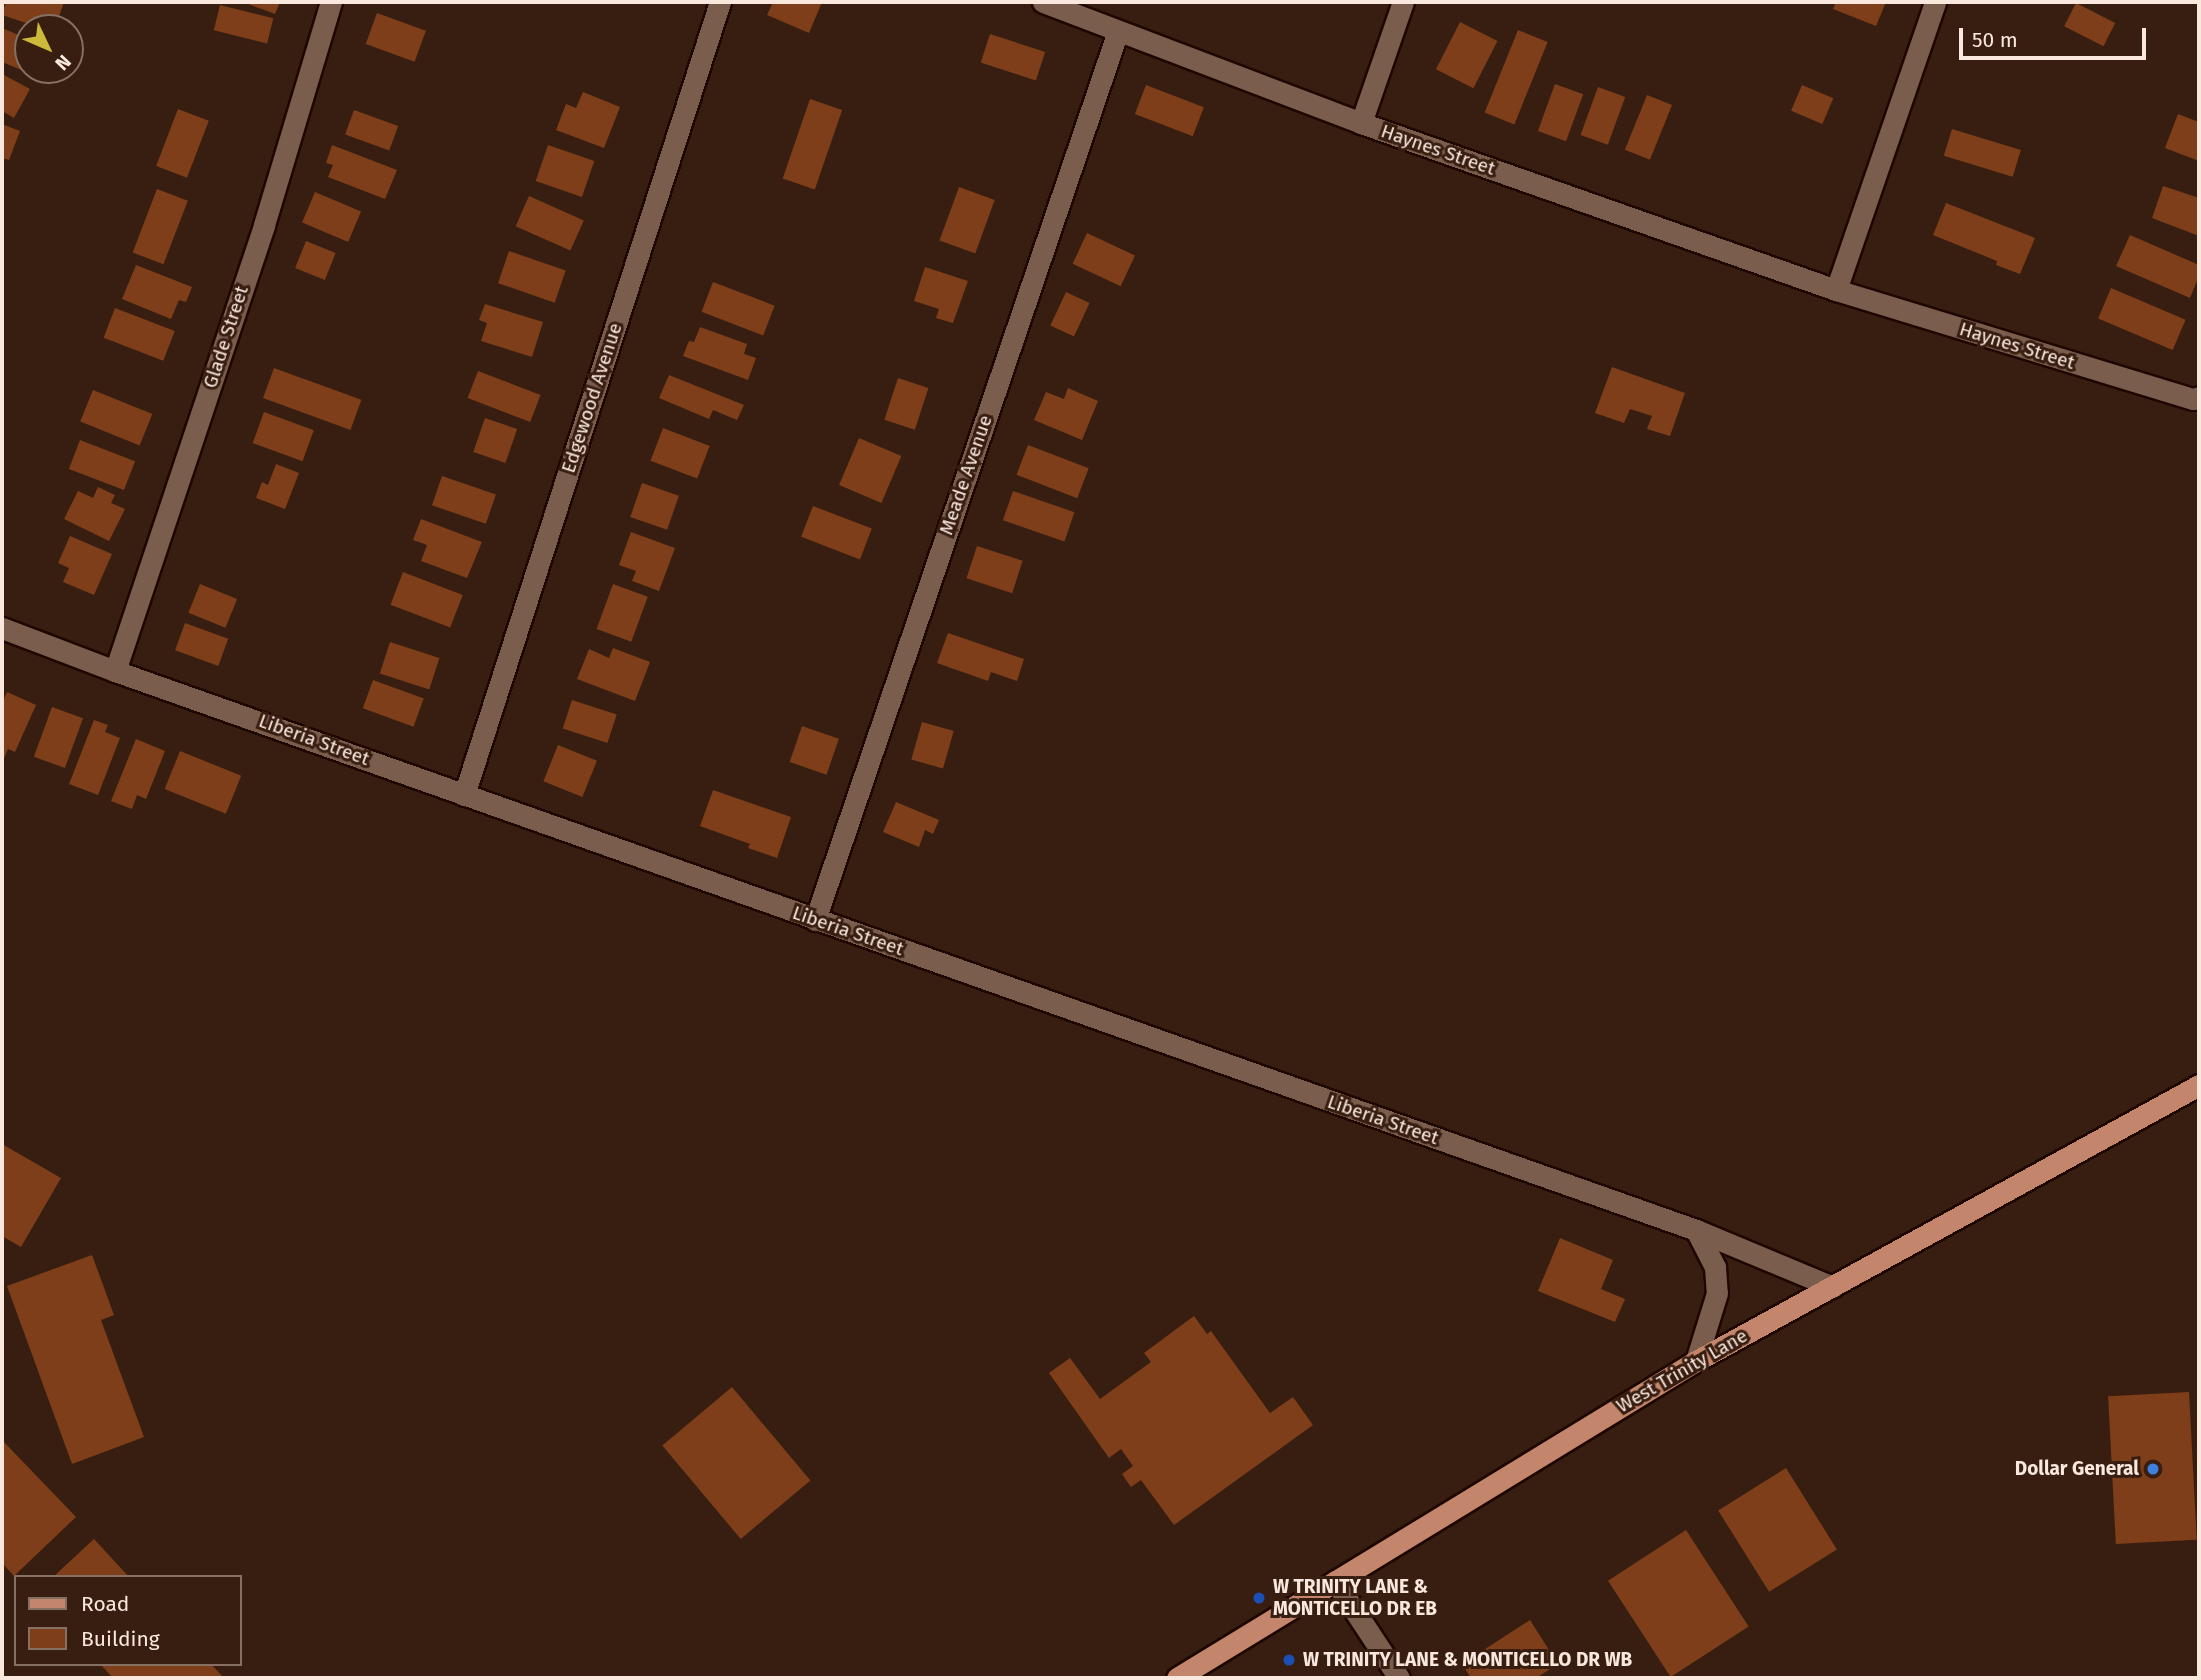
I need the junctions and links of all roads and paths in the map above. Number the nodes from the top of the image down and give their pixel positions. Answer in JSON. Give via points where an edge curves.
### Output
{"nodes":[{"id":1,"x":331,"y":2,"type":"edge"},
{"id":2,"x":720,"y":2,"type":"edge"},
{"id":3,"x":1043,"y":2,"type":"edge"},
{"id":4,"x":1403,"y":2,"type":"edge"},
{"id":5,"x":1936,"y":2,"type":"edge"},
{"id":6,"x":1118,"y":31,"type":"junction"},
{"id":7,"x":1362,"y":123,"type":"junction"},
{"id":8,"x":1836,"y":290,"type":"junction"},
{"id":9,"x":2199,"y":397,"type":"edge"},
{"id":10,"x":2,"y":628,"type":"edge"},
{"id":11,"x":115,"y":671,"type":"junction"},
{"id":12,"x":464,"y":795,"type":"junction"},
{"id":13,"x":815,"y":920,"type":"junction"},
{"id":14,"x":2199,"y":1085,"type":"edge"},
{"id":15,"x":1696,"y":1230,"type":"junction"},
{"id":16,"x":1833,"y":1287,"type":"junction"},
{"id":17,"x":1696,"y":1361,"type":"junction"},
{"id":18,"x":1335,"y":1581,"type":"junction"},
{"id":19,"x":1177,"y":1678,"type":"edge"},
{"id":20,"x":1399,"y":1678,"type":"edge"}],
"edges":[{"from":1,"to":11,"type":"street","name":"Glade Street","via":[[264,225]]},
{"from":2,"to":12,"type":"street","name":"Edgewood Avenue"},
{"from":3,"to":6,"type":"street","name":"Haynes Street"},
{"from":4,"to":7,"type":"street"},
{"from":5,"to":8,"type":"street"},
{"from":6,"to":7,"type":"street","name":"Haynes Street"},
{"from":6,"to":13,"type":"street","name":"Meade Avenue"},
{"from":7,"to":8,"type":"street","name":"Haynes Street"},
{"from":8,"to":9,"type":"street","name":"Haynes Street","via":[[2193,399]]},
{"from":10,"to":11,"type":"street","name":"Liberia Street"},
{"from":11,"to":12,"type":"street","name":"Liberia Street"},
{"from":12,"to":13,"type":"street","name":"Liberia Street"},
{"from":13,"to":15,"type":"street","name":"Liberia Street"},
{"from":14,"to":16,"type":"main road","name":"West Trinity Lane"},
{"from":15,"to":16,"type":"street","name":"Liberia Street"},
{"from":15,"to":17,"type":"street","via":[[1715,1267],[1717,1293]]},
{"from":16,"to":17,"type":"main road","name":"West Trinity Lane"},
{"from":17,"to":18,"type":"main road","name":"West Trinity Lane"},
{"from":18,"to":19,"type":"main road","name":"West Trinity Lane"},
{"from":18,"to":20,"type":"street"}]}
